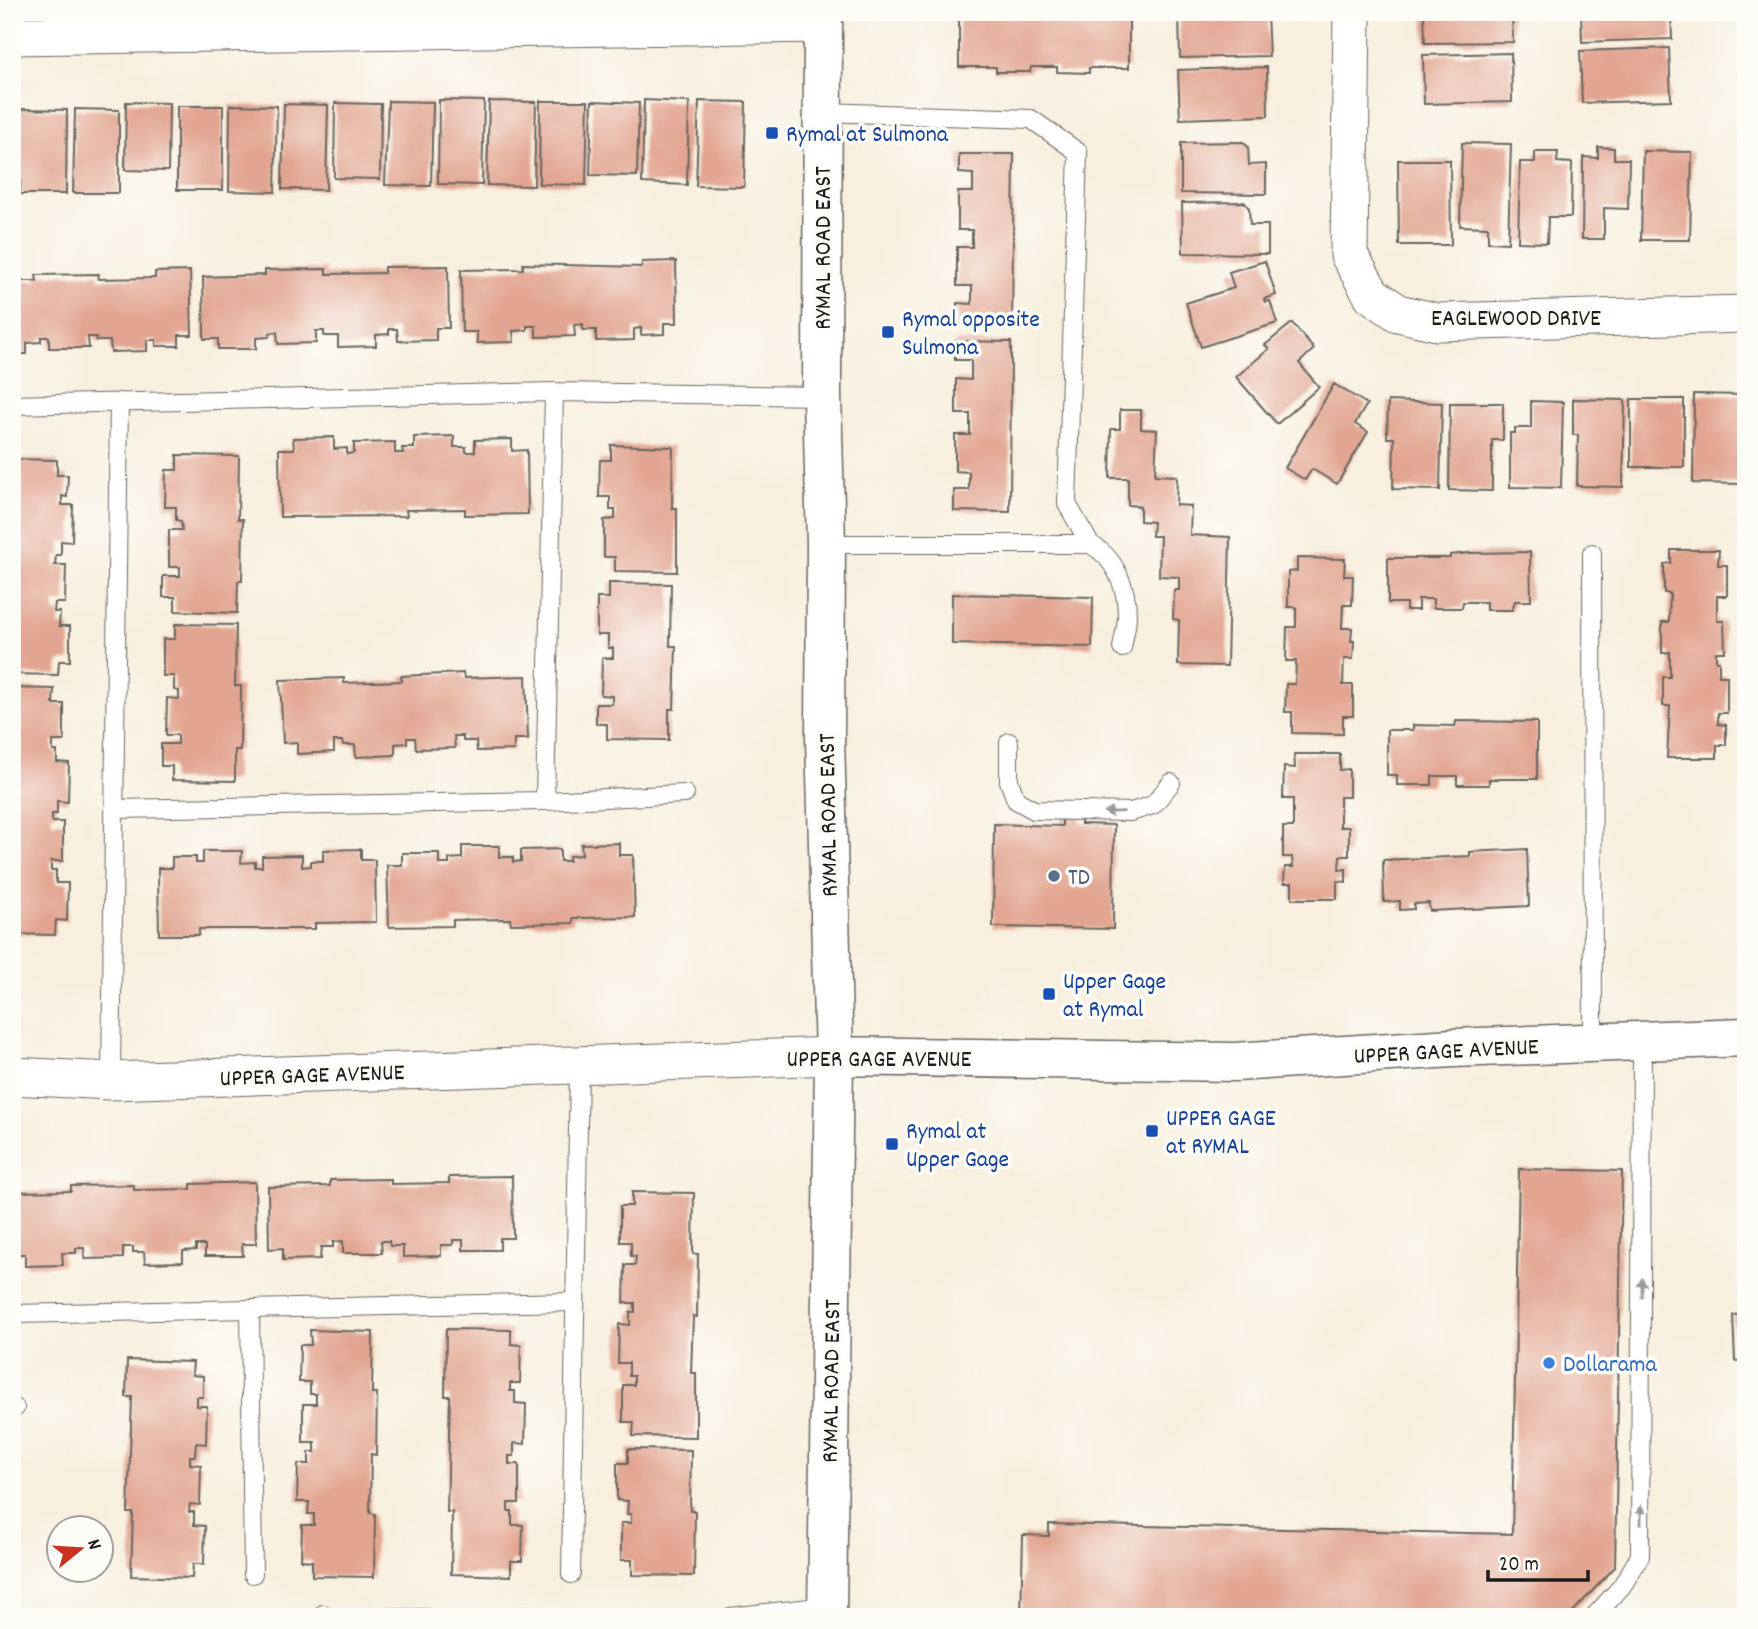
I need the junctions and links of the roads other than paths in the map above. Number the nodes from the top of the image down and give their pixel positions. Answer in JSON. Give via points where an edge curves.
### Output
{"nodes":[{"id":1,"x":1352,"y":12,"type":"edge"},
{"id":2,"x":823,"y":18,"type":"edge"},
{"id":3,"x":12,"y":36,"type":"edge"},
{"id":4,"x":822,"y":112,"type":"junction"},
{"id":5,"x":1746,"y":314,"type":"edge"},
{"id":6,"x":554,"y":392,"type":"junction"},
{"id":7,"x":822,"y":396,"type":"junction"},
{"id":8,"x":119,"y":402,"type":"junction"},
{"id":9,"x":12,"y":405,"type":"edge"},
{"id":10,"x":826,"y":544,"type":"junction"},
{"id":11,"x":1090,"y":544,"type":"junction"},
{"id":12,"x":1592,"y":553,"type":"dead end"},
{"id":13,"x":1122,"y":648,"type":"dead end"},
{"id":14,"x":1009,"y":742,"type":"dead end"},
{"id":15,"x":1171,"y":783,"type":"dead end"},
{"id":16,"x":685,"y":794,"type":"dead end"},
{"id":17,"x":545,"y":801,"type":"junction"},
{"id":18,"x":116,"y":809,"type":"junction"},
{"id":19,"x":1746,"y":1037,"type":"edge"},
{"id":20,"x":1642,"y":1041,"type":"junction"},
{"id":21,"x":1593,"y":1042,"type":"junction"},
{"id":22,"x":834,"y":1056,"type":"junction"},
{"id":23,"x":579,"y":1064,"type":"junction"},
{"id":24,"x":12,"y":1076,"type":"edge"},
{"id":25,"x":111,"y":1081,"type":"junction"},
{"id":26,"x":575,"y":1302,"type":"junction"},
{"id":27,"x":250,"y":1309,"type":"junction"},
{"id":28,"x":12,"y":1314,"type":"edge"},
{"id":29,"x":253,"y":1573,"type":"dead end"},
{"id":30,"x":571,"y":1574,"type":"dead end"},
{"id":31,"x":827,"y":1611,"type":"edge"},
{"id":32,"x":730,"y":1617,"type":"edge"},
{"id":33,"x":1594,"y":1617,"type":"edge"}],
"edges":[{"from":1,"to":5,"type":"street","name":"EAGLEWOOD DRIVE","via":[[1349,255],[1372,295],[1398,313],[1437,322]]},
{"from":2,"to":3,"type":"street"},
{"from":2,"to":4,"type":"main road","name":"RYMAL ROAD EAST"},
{"from":4,"to":7,"type":"main road","name":"RYMAL ROAD EAST"},
{"from":4,"to":11,"type":"lane","via":[[1031,119],[1078,152],[1067,504]]},
{"from":6,"to":7,"type":"lane"},
{"from":6,"to":8,"type":"lane"},
{"from":6,"to":17,"type":"lane"},
{"from":7,"to":10,"type":"main road","name":"RYMAL ROAD EAST"},
{"from":8,"to":9,"type":"lane"},
{"from":8,"to":18,"type":"lane"},
{"from":10,"to":11,"type":"lane"},
{"from":10,"to":22,"type":"main road","name":"RYMAL ROAD EAST","via":[[825,738]]},
{"from":11,"to":13,"type":"lane","via":[[1102,550],[1122,580],[1127,615]]},
{"from":12,"to":21,"type":"lane"},
{"from":15,"to":14,"type":"lane","one_way":true,"via":[[1153,805],[1131,812],[1034,810],[1016,800],[1009,781]]},
{"from":16,"to":17,"type":"lane"},
{"from":17,"to":18,"type":"lane"},
{"from":18,"to":25,"type":"lane"},
{"from":19,"to":20,"type":"main road","name":"UPPER GAGE AVENUE"},
{"from":20,"to":21,"type":"main road","name":"UPPER GAGE AVENUE"},
{"from":33,"to":20,"type":"lane","one_way":true,"via":[[1622,1586],[1640,1556]]},
{"from":21,"to":22,"type":"main road","name":"UPPER GAGE AVENUE","via":[[1235,1062]]},
{"from":22,"to":23,"type":"street","name":"UPPER GAGE AVENUE"},
{"from":22,"to":31,"type":"main road","name":"RYMAL ROAD EAST"},
{"from":23,"to":25,"type":"street","name":"UPPER GAGE AVENUE"},
{"from":23,"to":26,"type":"lane"},
{"from":24,"to":25,"type":"street","name":"UPPER GAGE AVENUE"},
{"from":26,"to":27,"type":"lane"},
{"from":26,"to":30,"type":"lane"},
{"from":27,"to":28,"type":"lane"},
{"from":27,"to":29,"type":"lane"},
{"from":31,"to":32,"type":"lane"}]}
